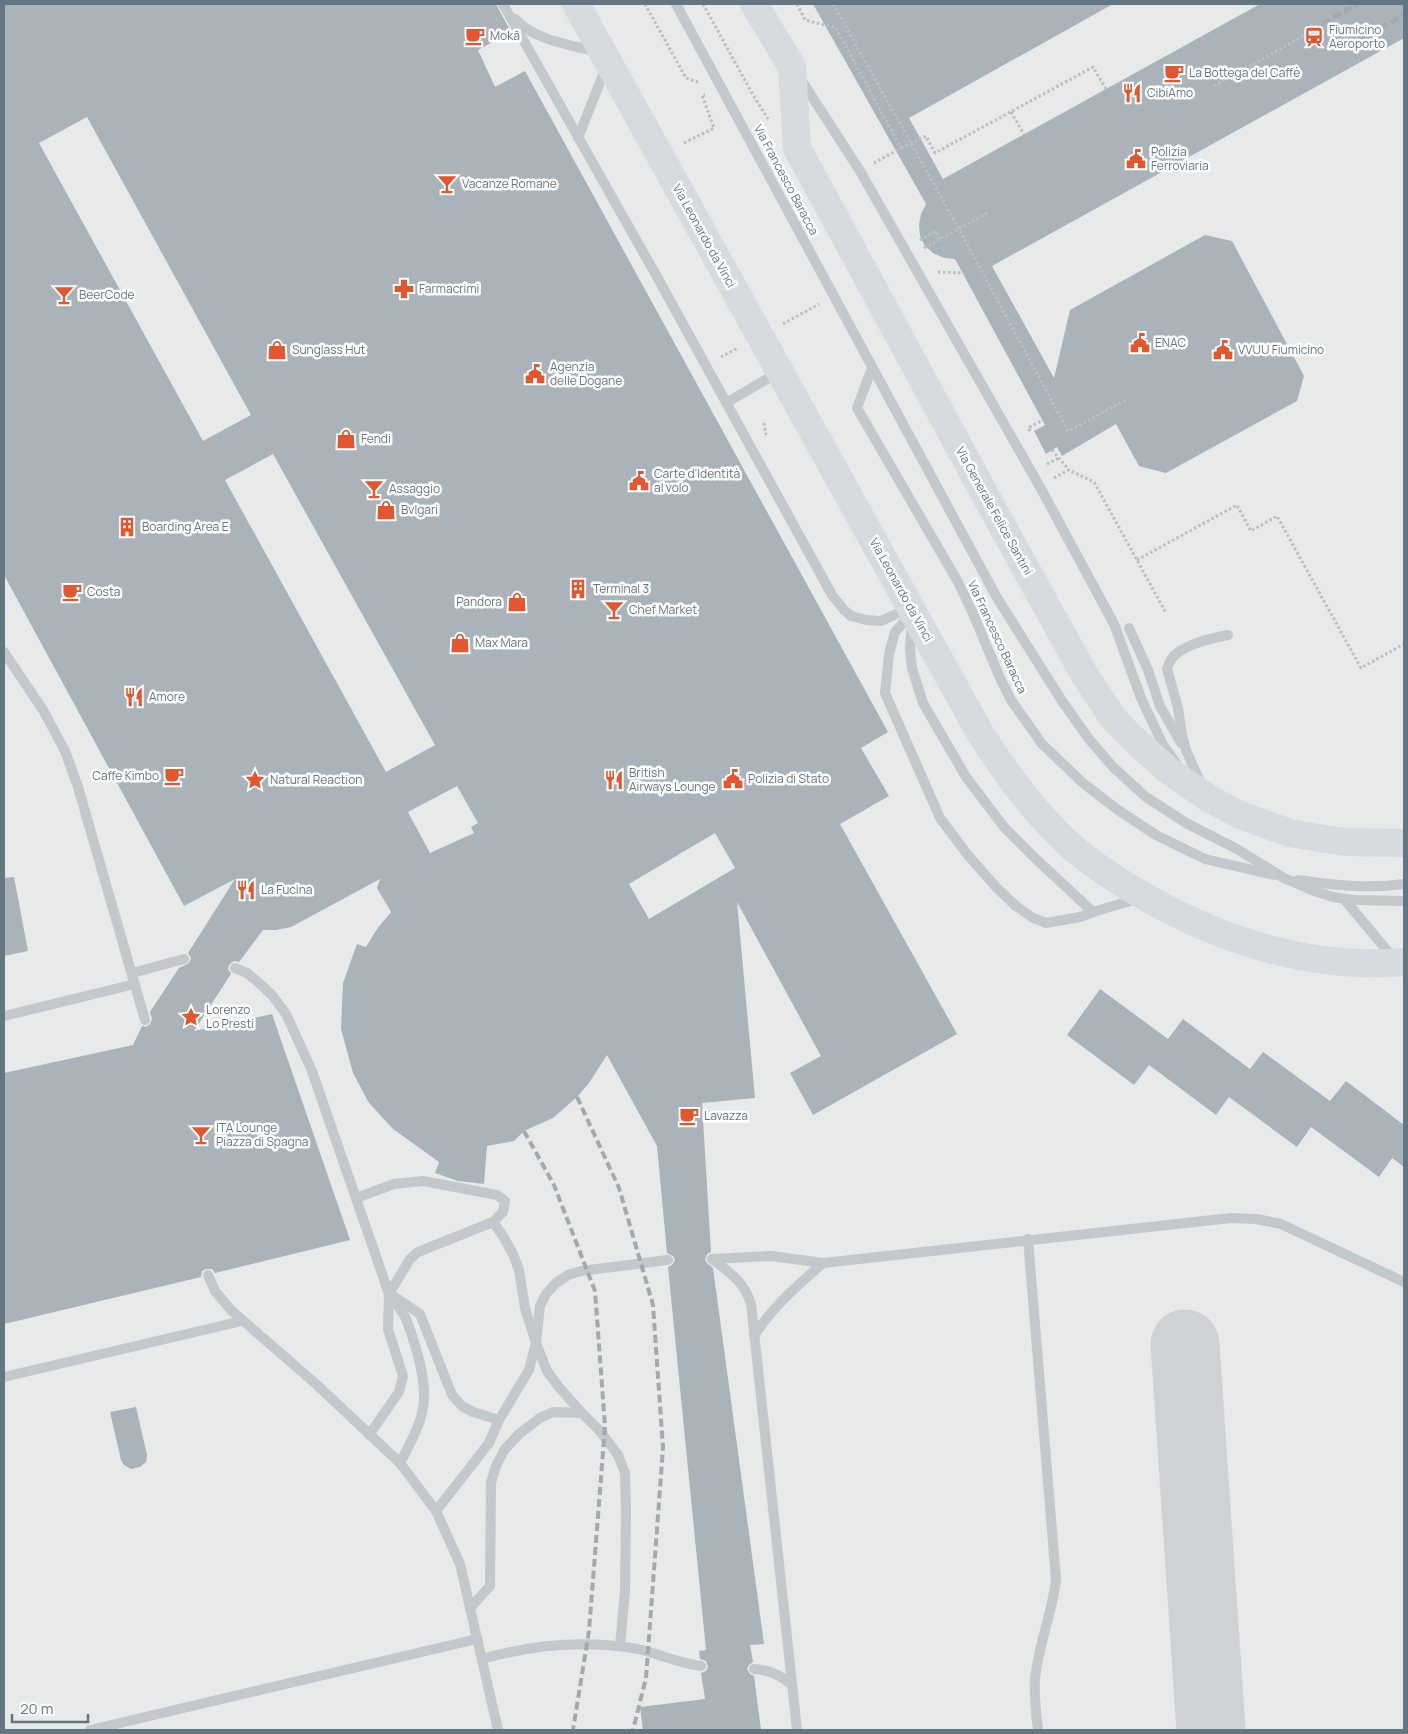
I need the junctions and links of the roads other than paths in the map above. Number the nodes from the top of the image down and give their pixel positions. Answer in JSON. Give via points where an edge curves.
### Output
{"nodes":[{"id":1,"x":576,"y":4,"type":"edge"},
{"id":2,"x":676,"y":4,"type":"edge"},
{"id":3,"x":754,"y":4,"type":"edge"},
{"id":4,"x":505,"y":8,"type":"edge"},
{"id":5,"x":606,"y":57,"type":"junction"},
{"id":6,"x":792,"y":67,"type":"junction"},
{"id":7,"x":578,"y":138,"type":"junction"},
{"id":8,"x":872,"y":368,"type":"junction"},
{"id":9,"x":779,"y":372,"type":"junction"},
{"id":10,"x":726,"y":403,"type":"junction"},
{"id":11,"x":912,"y":610,"type":"junction"},
{"id":12,"x":1128,"y":628,"type":"dead end"},
{"id":13,"x":1228,"y":635,"type":"dead end"},
{"id":14,"x":4,"y":652,"type":"edge"},
{"id":15,"x":1186,"y":750,"type":"junction"},
{"id":16,"x":1201,"y":793,"type":"junction"},
{"id":17,"x":1404,"y":843,"type":"edge"},
{"id":18,"x":1284,"y":878,"type":"junction"},
{"id":19,"x":1404,"y":884,"type":"edge"},
{"id":20,"x":1145,"y":897,"type":"junction"},
{"id":21,"x":1344,"y":899,"type":"junction"},
{"id":22,"x":1404,"y":901,"type":"edge"},
{"id":23,"x":1093,"y":912,"type":"junction"},
{"id":24,"x":184,"y":959,"type":"dead end"},
{"id":25,"x":1404,"y":963,"type":"edge"},
{"id":26,"x":235,"y":968,"type":"dead end"},
{"id":27,"x":132,"y":973,"type":"junction"},
{"id":28,"x":135,"y":984,"type":"junction"},
{"id":29,"x":4,"y":1016,"type":"edge"},
{"id":30,"x":144,"y":1020,"type":"dead end"},
{"id":31,"x":356,"y":1198,"type":"junction"},
{"id":32,"x":493,"y":1222,"type":"junction"},
{"id":33,"x":1028,"y":1239,"type":"junction"},
{"id":34,"x":668,"y":1260,"type":"dead end"},
{"id":35,"x":823,"y":1263,"type":"junction"},
{"id":36,"x":208,"y":1275,"type":"dead end"},
{"id":37,"x":1404,"y":1282,"type":"edge"},
{"id":38,"x":389,"y":1294,"type":"junction"},
{"id":39,"x":242,"y":1321,"type":"junction"},
{"id":40,"x":754,"y":1337,"type":"junction"},
{"id":41,"x":536,"y":1343,"type":"junction"},
{"id":42,"x":4,"y":1377,"type":"edge"},
{"id":43,"x":582,"y":1413,"type":"junction"},
{"id":44,"x":499,"y":1420,"type":"junction"},
{"id":45,"x":369,"y":1435,"type":"junction"},
{"id":46,"x":400,"y":1463,"type":"junction"},
{"id":47,"x":436,"y":1511,"type":"junction"},
{"id":48,"x":471,"y":1607,"type":"junction"},
{"id":49,"x":477,"y":1639,"type":"junction"},
{"id":50,"x":620,"y":1646,"type":"junction"},
{"id":51,"x":482,"y":1659,"type":"junction"},
{"id":52,"x":701,"y":1666,"type":"dead end"},
{"id":53,"x":754,"y":1669,"type":"dead end"},
{"id":54,"x":792,"y":1685,"type":"junction"},
{"id":55,"x":90,"y":1730,"type":"edge"},
{"id":56,"x":498,"y":1730,"type":"edge"},
{"id":57,"x":797,"y":1730,"type":"edge"},
{"id":58,"x":1038,"y":1730,"type":"edge"}],
"edges":[{"from":1,"to":5,"type":"main road","name":"Via Leonardo da Vinci"},
{"from":2,"to":8,"type":"lane","name":"Via Francesco Baracca"},
{"from":3,"to":6,"type":"main road","name":"Via Generale Felice Santini"},
{"from":4,"to":5,"type":"lane","via":[[527,30],[540,37]]},
{"from":4,"to":7,"type":"lane"},
{"from":5,"to":7,"type":"lane"},
{"from":5,"to":9,"type":"main road","name":"Via Leonardo da Vinci"},
{"from":6,"to":16,"type":"lane","via":[[860,171],[1040,487],[1114,624],[1141,698],[1163,744]]},
{"from":6,"to":16,"type":"main road","name":"Via Generale Felice Santini","via":[[797,148],[1084,674],[1113,718],[1162,766]]},
{"from":7,"to":10,"type":"lane"},
{"from":8,"to":18,"type":"lane","name":"Via Francesco Baracca","via":[[996,596],[1089,739],[1113,767],[1146,797]]},
{"from":8,"to":18,"type":"lane","name":"Via Francesco Baracca","via":[[857,408],[958,582],[1011,700],[1042,744],[1083,783],[1156,835],[1205,859]]},
{"from":9,"to":10,"type":"lane"},
{"from":9,"to":11,"type":"main road","name":"Via Leonardo da Vinci"},
{"from":10,"to":11,"type":"lane","via":[[837,603],[850,616],[866,620],[881,621]]},
{"from":11,"to":20,"type":"main road","name":"Via Leonardo da Vinci","via":[[980,733],[1020,790],[1072,847],[1100,870]]},
{"from":11,"to":23,"type":"lane","via":[[912,668],[924,703],[966,777],[1004,827]]},
{"from":11,"to":23,"type":"lane","via":[[896,632],[889,654],[884,693],[940,818],[996,886],[1033,918],[1046,923]]},
{"from":12,"to":15,"type":"lane","via":[[1148,670],[1160,706]]},
{"from":13,"to":15,"type":"lane","via":[[1191,646],[1172,658],[1167,669]]},
{"from":14,"to":27,"type":"lane","via":[[42,710],[68,760]]},
{"from":15,"to":16,"type":"lane"},
{"from":16,"to":17,"type":"main road","name":"Via Generale Felice Santini","via":[[1240,815],[1290,833],[1346,842]]},
{"from":18,"to":19,"type":"lane","via":[[1348,886]]},
{"from":18,"to":21,"type":"lane","name":"Via Francesco Baracca"},
{"from":20,"to":23,"type":"lane"},
{"from":20,"to":25,"type":"main road","name":"Via Leonardo da Vinci","via":[[1206,929],[1266,948],[1323,959]]},
{"from":21,"to":22,"type":"lane","name":"Via Francesco Baracca"},
{"from":21,"to":25,"type":"lane","via":[[1390,954]]},
{"from":24,"to":27,"type":"lane"},
{"from":26,"to":31,"type":"lane","via":[[259,983],[286,1014],[312,1071]]},
{"from":27,"to":28,"type":"lane"},
{"from":28,"to":29,"type":"lane"},
{"from":28,"to":30,"type":"lane"},
{"from":31,"to":32,"type":"lane","via":[[394,1184],[423,1181],[502,1197],[505,1201],[503,1212]]},
{"from":31,"to":38,"type":"lane"},
{"from":32,"to":38,"type":"lane","via":[[418,1252],[410,1259]]},
{"from":32,"to":41,"type":"lane","via":[[519,1270],[525,1308]]},
{"from":33,"to":35,"type":"lane"},
{"from":33,"to":37,"type":"lane","via":[[1204,1220],[1256,1219],[1281,1224]]},
{"from":33,"to":58,"type":"lane","via":[[1056,1580],[1035,1681]]},
{"from":34,"to":41,"type":"lane","via":[[604,1267],[568,1275],[546,1294],[540,1306]]},
{"from":35,"to":40,"type":"lane","via":[[778,1303]]},
{"from":35,"to":40,"type":"lane","via":[[771,1256],[712,1259],[747,1291]]},
{"from":36,"to":39,"type":"lane","via":[[215,1291]]},
{"from":38,"to":44,"type":"lane","via":[[420,1314],[452,1395],[473,1412]]},
{"from":38,"to":45,"type":"lane","via":[[388,1329],[403,1376],[399,1392]]},
{"from":38,"to":46,"type":"lane","via":[[405,1318],[423,1376],[422,1412]]},
{"from":39,"to":42,"type":"lane"},
{"from":39,"to":45,"type":"lane","via":[[316,1384]]},
{"from":40,"to":54,"type":"lane"},
{"from":41,"to":43,"type":"lane","via":[[547,1371]]},
{"from":41,"to":44,"type":"lane","via":[[529,1370]]},
{"from":43,"to":48,"type":"lane","via":[[553,1412],[540,1418],[505,1449],[491,1483],[490,1586]]},
{"from":43,"to":50,"type":"lane","via":[[618,1455],[625,1473],[625,1591]]},
{"from":44,"to":47,"type":"lane","via":[[489,1443]]},
{"from":45,"to":46,"type":"lane"},
{"from":46,"to":47,"type":"lane"},
{"from":47,"to":48,"type":"lane","via":[[460,1564]]},
{"from":48,"to":49,"type":"lane"},
{"from":49,"to":51,"type":"lane"},
{"from":49,"to":55,"type":"lane"},
{"from":50,"to":51,"type":"lane","via":[[560,1646]]},
{"from":50,"to":52,"type":"lane"},
{"from":51,"to":56,"type":"lane"},
{"from":53,"to":54,"type":"lane","via":[[779,1675]]},
{"from":54,"to":57,"type":"lane"}]}
